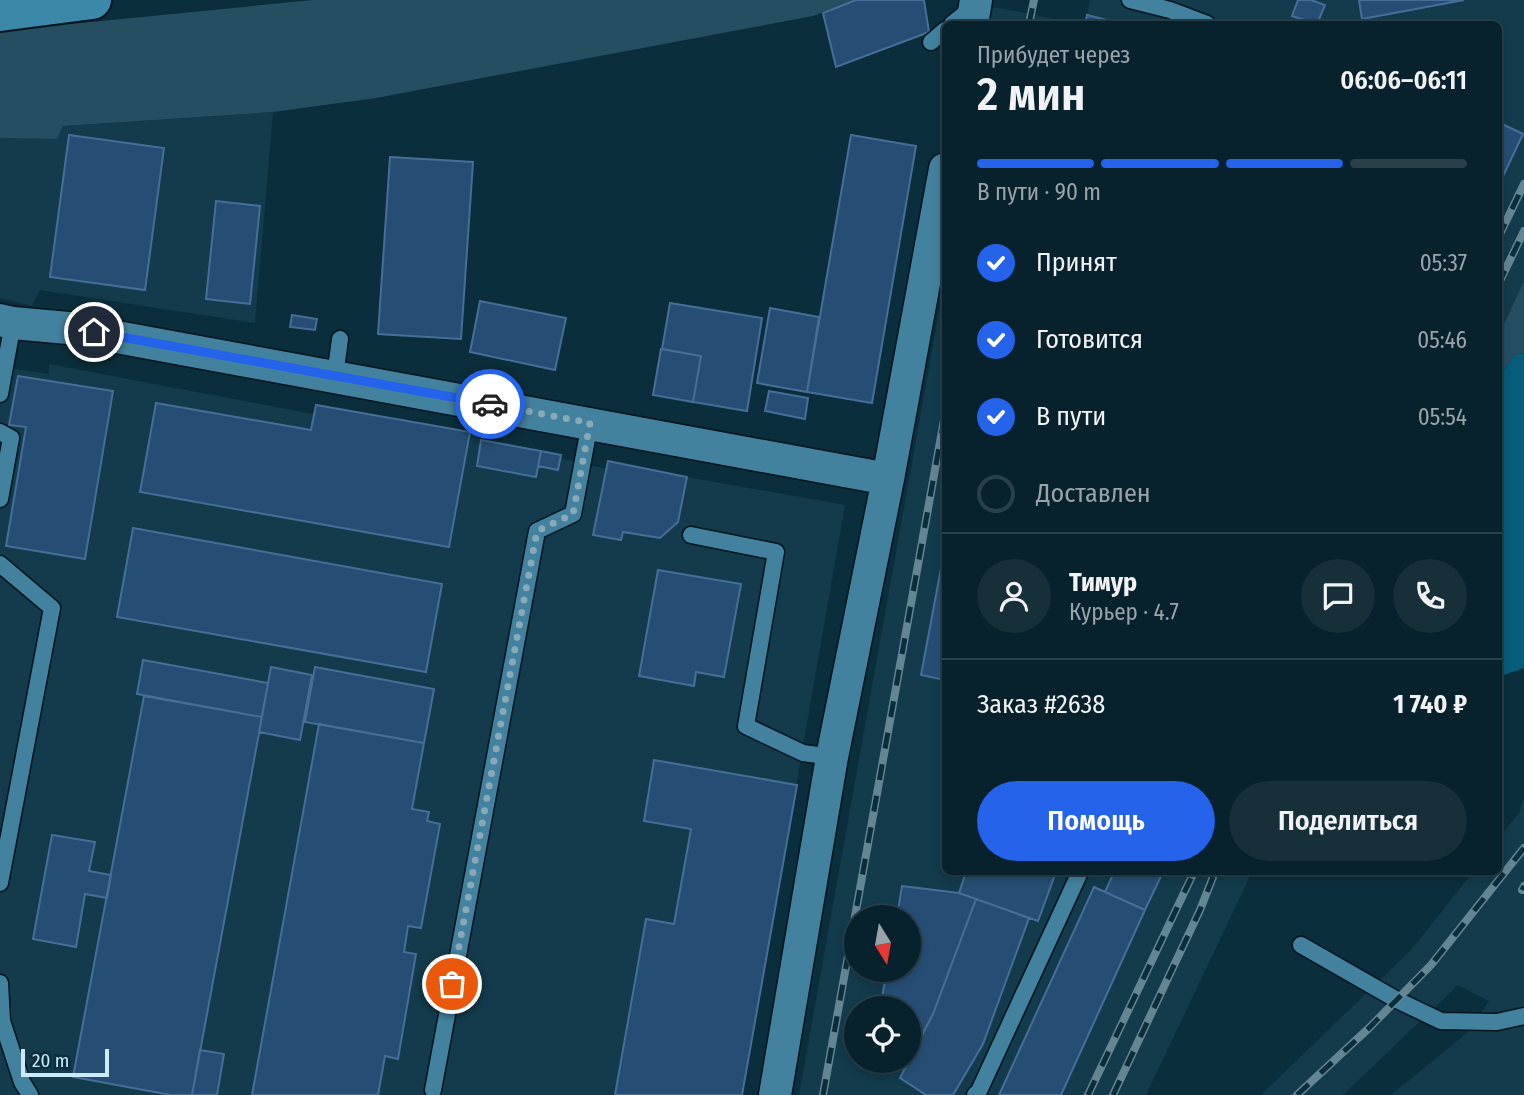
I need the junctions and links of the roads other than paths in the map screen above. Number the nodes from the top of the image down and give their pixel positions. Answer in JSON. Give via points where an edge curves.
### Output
{"nodes":[{"id":1,"x":92,"y":0,"type":"edge"},
{"id":2,"x":1129,"y":0,"type":"edge"},
{"id":3,"x":0,"y":12,"type":"edge"},
{"id":4,"x":1199,"y":21,"type":"edge"},
{"id":5,"x":942,"y":33,"type":"edge"},
{"id":6,"x":931,"y":42,"type":"dead end"},
{"id":7,"x":942,"y":185,"type":"edge"},
{"id":8,"x":6,"y":321,"type":"edge"},
{"id":9,"x":340,"y":339,"type":"dead end"},
{"id":10,"x":335,"y":376,"type":"junction"},
{"id":11,"x":0,"y":394,"type":"edge"},
{"id":12,"x":590,"y":423,"type":"junction"},
{"id":13,"x":0,"y":432,"type":"edge"},
{"id":14,"x":888,"y":479,"type":"junction"},
{"id":15,"x":0,"y":499,"type":"edge"},
{"id":16,"x":691,"y":535,"type":"dead end"},
{"id":17,"x":0,"y":564,"type":"edge"},
{"id":18,"x":832,"y":757,"type":"junction"},
{"id":19,"x":1079,"y":875,"type":"edge"},
{"id":20,"x":0,"y":883,"type":"edge"},
{"id":21,"x":1301,"y":945,"type":"dead end"},
{"id":22,"x":0,"y":983,"type":"edge"},
{"id":23,"x":1524,"y":1016,"type":"edge"},
{"id":24,"x":433,"y":1090,"type":"dead end"},
{"id":25,"x":30,"y":1095,"type":"edge"},
{"id":26,"x":775,"y":1095,"type":"edge"},
{"id":27,"x":975,"y":1095,"type":"edge"}],
"edges":[{"from":1,"to":3,"type":"main road"},
{"from":2,"to":4,"type":"lane"},
{"from":5,"to":6,"type":"lane"},
{"from":7,"to":14,"type":"street"},
{"from":8,"to":10,"type":"street"},
{"from":8,"to":11,"type":"lane"},
{"from":9,"to":10,"type":"lane"},
{"from":10,"to":12,"type":"street"},
{"from":12,"to":14,"type":"street"},
{"from":12,"to":24,"type":"lane","via":[[573,514],[537,531]]},
{"from":13,"to":15,"type":"lane","via":[[11,438]]},
{"from":14,"to":18,"type":"street"},
{"from":16,"to":18,"type":"lane","via":[[776,552],[746,726],[803,753]]},
{"from":17,"to":20,"type":"lane","via":[[52,608]]},
{"from":18,"to":26,"type":"street"},
{"from":19,"to":27,"type":"lane"},
{"from":21,"to":23,"type":"lane","via":[[1441,1020],[1497,1022]]},
{"from":22,"to":25,"type":"lane","via":[[2,1021]]}]}
